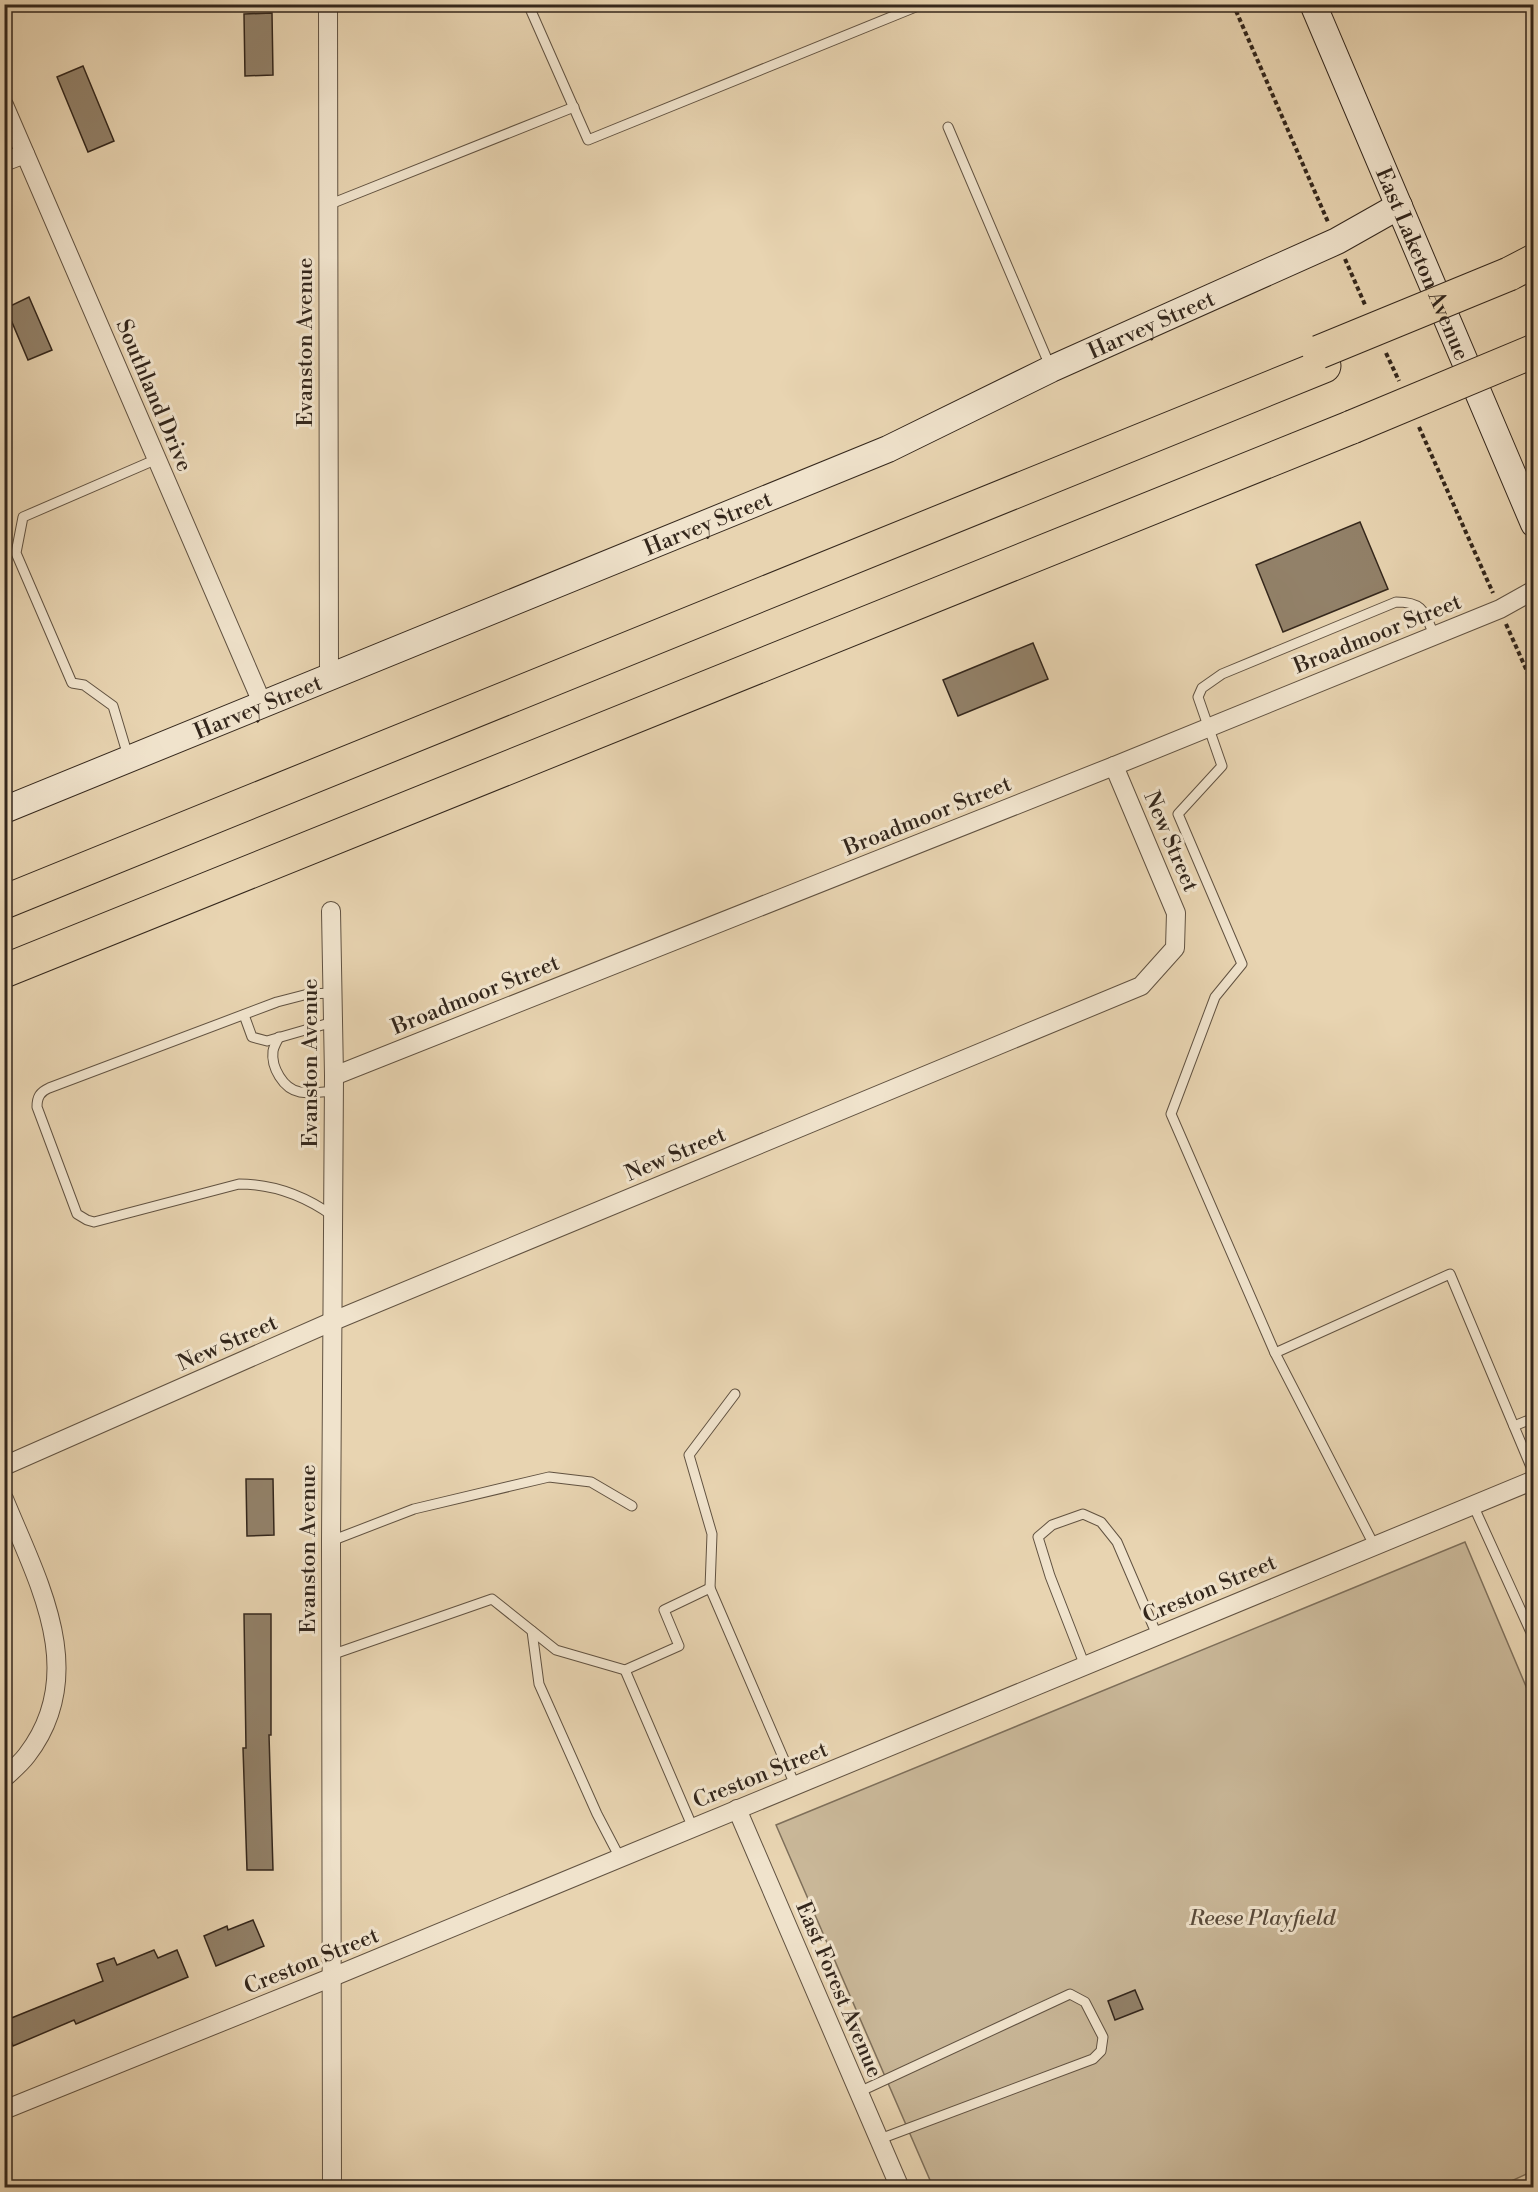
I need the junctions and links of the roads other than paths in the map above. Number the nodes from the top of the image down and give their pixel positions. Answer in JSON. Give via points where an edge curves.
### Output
{"nodes":[{"id":1,"x":328,"y":4,"type":"edge"},
{"id":2,"x":528,"y":4,"type":"edge"},
{"id":3,"x":923,"y":4,"type":"edge"},
{"id":4,"x":1314,"y":4,"type":"edge"},
{"id":5,"x":4,"y":105,"type":"edge"},
{"id":6,"x":574,"y":106,"type":"junction"},
{"id":7,"x":948,"y":127,"type":"dead end"},
{"id":8,"x":25,"y":154,"type":"junction"},
{"id":9,"x":4,"y":162,"type":"edge"},
{"id":10,"x":328,"y":205,"type":"junction"},
{"id":11,"x":1399,"y":206,"type":"junction"},
{"id":12,"x":1522,"y":277,"type":"edge"},
{"id":13,"x":1533,"y":351,"type":"edge"},
{"id":14,"x":1051,"y":369,"type":"junction"},
{"id":15,"x":156,"y":459,"type":"junction"},
{"id":16,"x":1533,"y":524,"type":"edge"},
{"id":17,"x":1533,"y":590,"type":"edge"},
{"id":18,"x":1434,"y":635,"type":"junction"},
{"id":19,"x":329,"y":679,"type":"junction"},
{"id":20,"x":262,"y":705,"type":"junction"},
{"id":21,"x":1209,"y":728,"type":"junction"},
{"id":22,"x":129,"y":759,"type":"junction"},
{"id":23,"x":1114,"y":766,"type":"junction"},
{"id":24,"x":4,"y":810,"type":"edge"},
{"id":25,"x":4,"y":902,"type":"edge"},
{"id":26,"x":331,"y":911,"type":"dead end"},
{"id":27,"x":4,"y":971,"type":"edge"},
{"id":28,"x":332,"y":993,"type":"junction"},
{"id":29,"x":244,"y":1015,"type":"junction"},
{"id":30,"x":333,"y":1022,"type":"junction"},
{"id":31,"x":279,"y":1037,"type":"junction"},
{"id":32,"x":334,"y":1083,"type":"junction"},
{"id":33,"x":333,"y":1216,"type":"junction"},
{"id":34,"x":331,"y":1322,"type":"junction"},
{"id":35,"x":1275,"y":1353,"type":"junction"},
{"id":36,"x":735,"y":1394,"type":"dead end"},
{"id":37,"x":1533,"y":1418,"type":"edge"},
{"id":38,"x":1514,"y":1426,"type":"junction"},
{"id":39,"x":4,"y":1466,"type":"edge"},
{"id":40,"x":1533,"y":1474,"type":"edge"},
{"id":41,"x":1533,"y":1480,"type":"edge"},
{"id":42,"x":4,"y":1499,"type":"edge"},
{"id":43,"x":1473,"y":1505,"type":"junction"},
{"id":44,"x":632,"y":1506,"type":"dead end"},
{"id":45,"x":331,"y":1541,"type":"junction"},
{"id":46,"x":1374,"y":1545,"type":"junction"},
{"id":47,"x":710,"y":1588,"type":"junction"},
{"id":48,"x":532,"y":1631,"type":"junction"},
{"id":49,"x":1157,"y":1635,"type":"junction"},
{"id":50,"x":1533,"y":1639,"type":"edge"},
{"id":51,"x":331,"y":1655,"type":"junction"},
{"id":52,"x":1085,"y":1666,"type":"junction"},
{"id":53,"x":625,"y":1670,"type":"junction"},
{"id":54,"x":4,"y":1778,"type":"edge"},
{"id":55,"x":795,"y":1785,"type":"junction"},
{"id":56,"x":736,"y":1809,"type":"junction"},
{"id":57,"x":693,"y":1827,"type":"junction"},
{"id":58,"x":620,"y":1858,"type":"junction"},
{"id":59,"x":330,"y":1978,"type":"junction"},
{"id":60,"x":859,"y":2092,"type":"junction"},
{"id":61,"x":4,"y":2110,"type":"edge"},
{"id":62,"x":880,"y":2139,"type":"junction"},
{"id":63,"x":332,"y":2187,"type":"edge"},
{"id":64,"x":900,"y":2187,"type":"edge"}],
"edges":[{"from":1,"to":10,"type":"street","name":"Evanston Avenue"},
{"from":2,"to":6,"type":"lane"},
{"from":3,"to":6,"type":"lane","via":[[588,140]]},
{"from":4,"to":11,"type":"street","name":"East Laketon Avenue"},
{"from":5,"to":8,"type":"street","name":"Southland Drive"},
{"from":6,"to":10,"type":"lane"},
{"from":7,"to":14,"type":"lane"},
{"from":8,"to":9,"type":"street"},
{"from":8,"to":15,"type":"street","name":"Southland Drive"},
{"from":10,"to":19,"type":"street","name":"Evanston Avenue"},
{"from":11,"to":14,"type":"street","name":"Harvey Street","via":[[1336,241]]},
{"from":11,"to":16,"type":"street","name":"East Laketon Avenue"},
{"from":12,"to":25,"type":"highway","via":[[1322,359],[1161,432]]},
{"from":13,"to":27,"type":"highway","bridge":true},
{"from":14,"to":19,"type":"street","name":"Harvey Street","via":[[888,449]]},
{"from":15,"to":20,"type":"street","name":"Southland Drive"},
{"from":15,"to":22,"type":"lane","via":[[23,517],[16,553],[72,683],[84,685],[113,706]]},
{"from":17,"to":18,"type":"street","name":"Broadmoor Street","via":[[1500,609]]},
{"from":18,"to":21,"type":"street","name":"Broadmoor Street"},
{"from":18,"to":21,"type":"lane","via":[[1422,610],[1413,602],[1396,602],[1222,674],[1202,688],[1198,697]]},
{"from":19,"to":20,"type":"street","name":"Harvey Street"},
{"from":20,"to":22,"type":"street","name":"Harvey Street"},
{"from":21,"to":23,"type":"street","name":"Broadmoor Street"},
{"from":21,"to":35,"type":"lane","via":[[1222,766],[1178,814],[1242,964],[1215,997],[1171,1114]]},
{"from":22,"to":24,"type":"street","name":"Harvey Street"},
{"from":23,"to":32,"type":"street","name":"Broadmoor Street"},
{"from":23,"to":34,"type":"street","name":"New Street","via":[[1176,913],[1175,948],[1141,986]]},
{"from":26,"to":28,"type":"street","name":"Evanston Avenue"},
{"from":28,"to":29,"type":"lane","via":[[300,995]]},
{"from":28,"to":30,"type":"street","name":"Evanston Avenue"},
{"from":29,"to":31,"type":"lane","via":[[252,1037],[267,1041]]},
{"from":29,"to":33,"type":"lane","via":[[42,1091],[37,1107],[77,1214],[94,1222],[239,1184],[256,1184],[300,1196]]},
{"from":30,"to":31,"type":"lane"},
{"from":30,"to":32,"type":"street","name":"Evanston Avenue"},
{"from":31,"to":32,"type":"lane","via":[[273,1049],[273,1062],[292,1090],[300,1092]]},
{"from":32,"to":33,"type":"street","name":"Evanston Avenue"},
{"from":33,"to":34,"type":"street","name":"Evanston Avenue"},
{"from":34,"to":39,"type":"street","name":"New Street"},
{"from":34,"to":45,"type":"street","name":"Evanston Avenue"},
{"from":35,"to":38,"type":"lane","via":[[1450,1274]]},
{"from":35,"to":46,"type":"lane"},
{"from":36,"to":47,"type":"lane","via":[[689,1455],[712,1534]]},
{"from":37,"to":38,"type":"lane"},
{"from":38,"to":40,"type":"lane"},
{"from":41,"to":43,"type":"street","name":"Creston Street"},
{"from":42,"to":54,"type":"street","via":[[46,1603],[55,1637],[58,1672],[53,1704],[42,1731],[27,1756]]},
{"from":43,"to":46,"type":"street","name":"Creston Street"},
{"from":43,"to":50,"type":"lane"},
{"from":44,"to":45,"type":"lane","via":[[591,1482],[549,1477],[414,1509]]},
{"from":45,"to":51,"type":"street","name":"Evanston Avenue"},
{"from":46,"to":49,"type":"street","name":"Creston Street"},
{"from":47,"to":53,"type":"lane","via":[[664,1610],[679,1646]]},
{"from":47,"to":55,"type":"lane"},
{"from":48,"to":51,"type":"lane","via":[[492,1599]]},
{"from":48,"to":53,"type":"lane","via":[[556,1650]]},
{"from":48,"to":58,"type":"lane","via":[[539,1684]]},
{"from":49,"to":52,"type":"street","name":"Creston Street"},
{"from":49,"to":52,"type":"lane","via":[[1118,1542],[1101,1522],[1083,1514],[1052,1525],[1038,1537]]},
{"from":51,"to":59,"type":"street","name":"Evanston Avenue"},
{"from":52,"to":55,"type":"street","name":"Creston Street"},
{"from":53,"to":57,"type":"lane"},
{"from":55,"to":56,"type":"street","name":"Creston Street"},
{"from":56,"to":57,"type":"street","name":"Creston Street"},
{"from":56,"to":60,"type":"street","name":"East Forest Avenue"},
{"from":57,"to":58,"type":"street","name":"Creston Street"},
{"from":58,"to":59,"type":"street","name":"Creston Street"},
{"from":59,"to":61,"type":"street","name":"Creston Street"},
{"from":59,"to":63,"type":"street","name":"Evanston Avenue"},
{"from":60,"to":62,"type":"street","name":"East Forest Avenue"},
{"from":60,"to":62,"type":"lane","via":[[1070,1994],[1085,2002],[1103,2037],[1101,2051],[1093,2059]]},
{"from":62,"to":64,"type":"street","name":"East Forest Avenue"}]}
